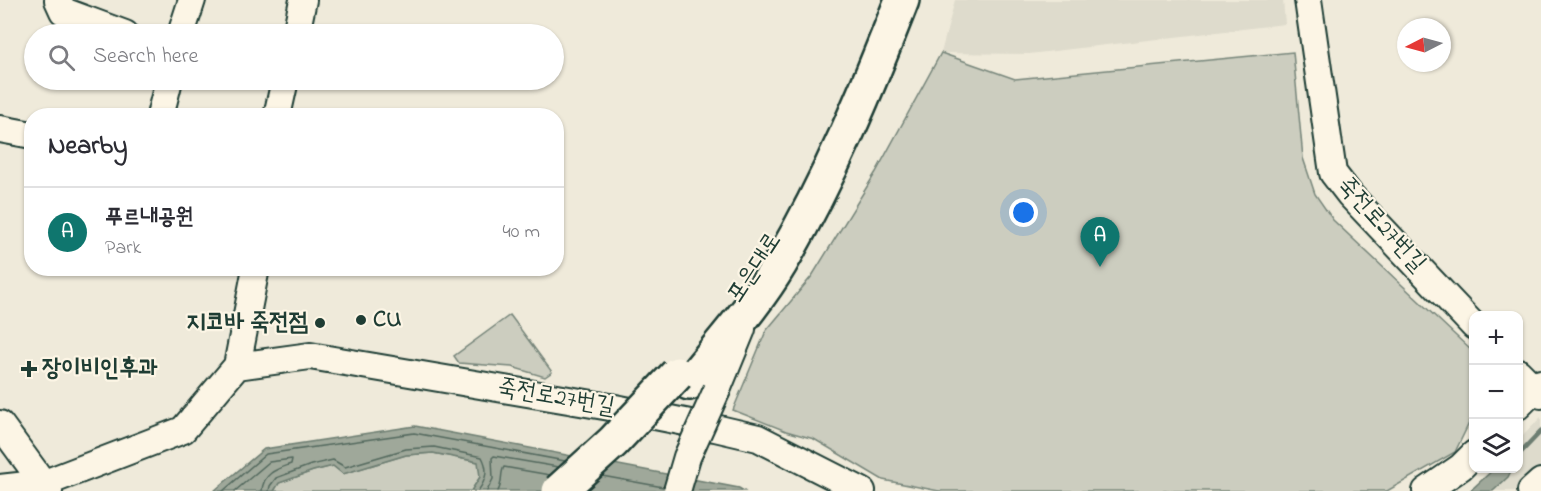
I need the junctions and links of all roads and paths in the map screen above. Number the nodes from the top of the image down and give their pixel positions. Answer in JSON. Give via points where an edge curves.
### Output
{"nodes":[{"id":1,"x":58,"y":0,"type":"edge"},
{"id":2,"x":192,"y":0,"type":"edge"},
{"id":3,"x":303,"y":0,"type":"edge"},
{"id":4,"x":885,"y":0,"type":"edge"},
{"id":5,"x":902,"y":0,"type":"edge"},
{"id":6,"x":1308,"y":0,"type":"edge"},
{"id":7,"x":98,"y":24,"type":"edge"},
{"id":8,"x":184,"y":24,"type":"edge"},
{"id":9,"x":298,"y":24,"type":"edge"},
{"id":10,"x":167,"y":90,"type":"edge"},
{"id":11,"x":283,"y":90,"type":"edge"},
{"id":12,"x":162,"y":108,"type":"edge"},
{"id":13,"x":279,"y":108,"type":"edge"},
{"id":14,"x":0,"y":129,"type":"edge"},
{"id":15,"x":24,"y":134,"type":"edge"},
{"id":16,"x":254,"y":276,"type":"edge"},
{"id":17,"x":1469,"y":322,"type":"edge"},
{"id":18,"x":237,"y":366,"type":"junction"},
{"id":19,"x":694,"y":382,"type":"junction"},
{"id":20,"x":0,"y":424,"type":"edge"},
{"id":21,"x":1469,"y":458,"type":"edge"},
{"id":22,"x":1541,"y":482,"type":"edge"},
{"id":23,"x":47,"y":487,"type":"edge"},
{"id":24,"x":0,"y":488,"type":"edge"},
{"id":25,"x":559,"y":491,"type":"edge"},
{"id":26,"x":583,"y":491,"type":"edge"},
{"id":27,"x":677,"y":491,"type":"edge"},
{"id":28,"x":862,"y":491,"type":"edge"},
{"id":29,"x":1426,"y":491,"type":"edge"},
{"id":30,"x":1531,"y":491,"type":"edge"}],
"edges":[{"from":1,"to":7,"type":"street","via":[[63,11]]},
{"from":2,"to":8,"type":"street"},
{"from":3,"to":9,"type":"street"},
{"from":4,"to":19,"type":"highway","name":"포은대로","via":[[847,94],[791,210],[763,262],[734,303]]},
{"from":5,"to":19,"type":"highway","name":"포은대로","via":[[864,98],[779,266]]},
{"from":6,"to":17,"type":"street","name":"죽전로27번길","via":[[1333,173]]},
{"from":10,"to":12,"type":"street"},
{"from":11,"to":13,"type":"street"},
{"from":14,"to":15,"type":"street"},
{"from":16,"to":18,"type":"street"},
{"from":18,"to":23,"type":"street","via":[[183,430]]},
{"from":18,"to":28,"type":"street","name":"죽전로27번길","via":[[310,356],[715,428],[758,438]]},
{"from":19,"to":25,"type":"highway","name":"포은대로","bridge":true,"via":[[613,442]]},
{"from":19,"to":26,"type":"highway","name":"포은대로"},
{"from":19,"to":27,"type":"street","bridge":true,"via":[[687,457]]},
{"from":20,"to":23,"type":"street"},
{"from":21,"to":29,"type":"street"},
{"from":22,"to":30,"type":"street"},
{"from":23,"to":24,"type":"street"}]}
